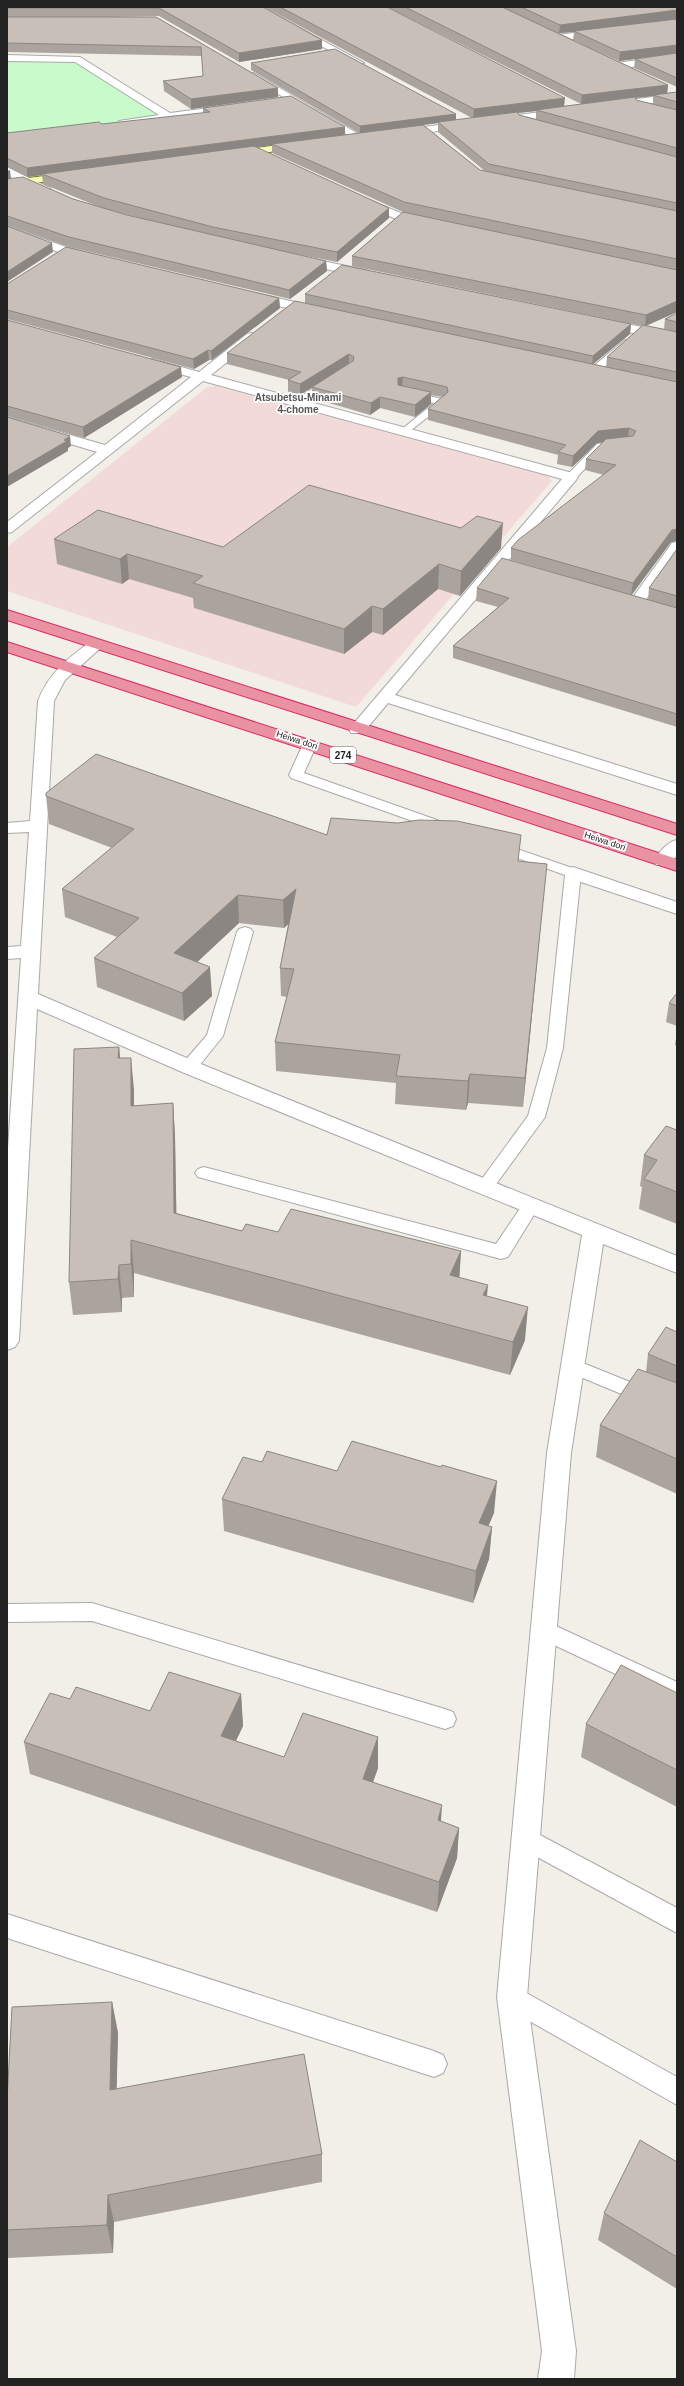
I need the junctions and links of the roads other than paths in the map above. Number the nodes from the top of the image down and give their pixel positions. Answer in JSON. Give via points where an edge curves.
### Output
{"nodes":[{"id":1,"x":254,"y":7,"type":"edge"},
{"id":2,"x":609,"y":32,"type":"edge"},
{"id":3,"x":576,"y":47,"type":"edge"},
{"id":4,"x":337,"y":51,"type":"junction"},
{"id":5,"x":322,"y":54,"type":"edge"},
{"id":6,"x":7,"y":58,"type":"edge"},
{"id":7,"x":677,"y":58,"type":"edge"},
{"id":8,"x":371,"y":69,"type":"edge"},
{"id":9,"x":247,"y":71,"type":"edge"},
{"id":10,"x":636,"y":75,"type":"edge"},
{"id":11,"x":663,"y":87,"type":"edge"},
{"id":12,"x":677,"y":93,"type":"edge"},
{"id":13,"x":677,"y":97,"type":"edge"},
{"id":14,"x":292,"y":100,"type":"junction"},
{"id":15,"x":277,"y":102,"type":"edge"},
{"id":16,"x":629,"y":103,"type":"junction"},
{"id":17,"x":246,"y":106,"type":"edge"},
{"id":18,"x":572,"y":106,"type":"edge"},
{"id":19,"x":602,"y":107,"type":"edge"},
{"id":20,"x":656,"y":110,"type":"edge"},
{"id":21,"x":459,"y":116,"type":"edge"},
{"id":22,"x":169,"y":117,"type":"junction"},
{"id":23,"x":514,"y":118,"type":"junction"},
{"id":24,"x":115,"y":124,"type":"edge"},
{"id":25,"x":473,"y":124,"type":"junction"},
{"id":26,"x":544,"y":126,"type":"edge"},
{"id":27,"x":426,"y":130,"type":"junction"},
{"id":28,"x":358,"y":138,"type":"junction"},
{"id":29,"x":437,"y":139,"type":"edge"},
{"id":30,"x":342,"y":140,"type":"edge"},
{"id":31,"x":311,"y":144,"type":"edge"},
{"id":32,"x":256,"y":151,"type":"junction"},
{"id":33,"x":224,"y":155,"type":"edge"},
{"id":34,"x":278,"y":161,"type":"edge"},
{"id":35,"x":7,"y":170,"type":"edge"},
{"id":36,"x":82,"y":174,"type":"edge"},
{"id":37,"x":26,"y":182,"type":"junction"},
{"id":38,"x":7,"y":184,"type":"edge"},
{"id":39,"x":56,"y":194,"type":"edge"},
{"id":40,"x":350,"y":194,"type":"edge"},
{"id":41,"x":400,"y":217,"type":"junction"},
{"id":42,"x":438,"y":225,"type":"edge"},
{"id":43,"x":388,"y":228,"type":"edge"},
{"id":44,"x":7,"y":229,"type":"edge"},
{"id":45,"x":65,"y":251,"type":"junction"},
{"id":46,"x":287,"y":258,"type":"edge"},
{"id":47,"x":352,"y":258,"type":"edge"},
{"id":48,"x":52,"y":260,"type":"edge"},
{"id":49,"x":103,"y":260,"type":"edge"},
{"id":50,"x":339,"y":269,"type":"junction"},
{"id":51,"x":378,"y":277,"type":"edge"},
{"id":52,"x":327,"y":278,"type":"edge"},
{"id":53,"x":238,"y":293,"type":"edge"},
{"id":54,"x":303,"y":296,"type":"dead end"},
{"id":55,"x":291,"y":305,"type":"junction"},
{"id":56,"x":330,"y":314,"type":"edge"},
{"id":57,"x":279,"y":315,"type":"edge"},
{"id":58,"x":593,"y":321,"type":"edge"},
{"id":59,"x":665,"y":323,"type":"dead end"},
{"id":60,"x":261,"y":329,"type":"edge"},
{"id":61,"x":642,"y":331,"type":"junction"},
{"id":62,"x":677,"y":338,"type":"edge"},
{"id":63,"x":142,"y":360,"type":"edge"},
{"id":64,"x":579,"y":368,"type":"edge"},
{"id":65,"x":594,"y":371,"type":"junction"},
{"id":66,"x":341,"y":374,"type":"edge"},
{"id":67,"x":609,"y":374,"type":"edge"},
{"id":68,"x":202,"y":376,"type":"junction"},
{"id":69,"x":402,"y":393,"type":"edge"},
{"id":70,"x":297,"y":402,"type":"junction"},
{"id":71,"x":7,"y":421,"type":"edge"},
{"id":72,"x":405,"y":432,"type":"junction"},
{"id":73,"x":614,"y":445,"type":"edge"},
{"id":74,"x":106,"y":450,"type":"junction"},
{"id":75,"x":570,"y":477,"type":"junction"},
{"id":76,"x":7,"y":529,"type":"edge"},
{"id":77,"x":677,"y":546,"type":"edge"},
{"id":78,"x":498,"y":564,"type":"junction"},
{"id":79,"x":513,"y":568,"type":"edge"},
{"id":80,"x":621,"y":598,"type":"edge"},
{"id":81,"x":7,"y":614,"type":"edge"},
{"id":82,"x":96,"y":645,"type":"junction"},
{"id":83,"x":7,"y":647,"type":"edge"},
{"id":84,"x":68,"y":667,"type":"junction"},
{"id":85,"x":384,"y":697,"type":"junction"},
{"id":86,"x":357,"y":729,"type":"junction"},
{"id":87,"x":310,"y":744,"type":"junction"},
{"id":88,"x":677,"y":790,"type":"edge"},
{"id":89,"x":38,"y":826,"type":"junction"},
{"id":90,"x":7,"y":828,"type":"edge"},
{"id":91,"x":677,"y":830,"type":"edge"},
{"id":92,"x":461,"y":833,"type":"edge"},
{"id":93,"x":483,"y":841,"type":"edge"},
{"id":94,"x":677,"y":845,"type":"edge"},
{"id":95,"x":670,"y":863,"type":"edge"},
{"id":96,"x":573,"y":873,"type":"junction"},
{"id":97,"x":677,"y":908,"type":"edge"},
{"id":98,"x":245,"y":932,"type":"dead end"},
{"id":99,"x":31,"y":952,"type":"junction"},
{"id":100,"x":7,"y":953,"type":"edge"},
{"id":101,"x":27,"y":997,"type":"junction"},
{"id":102,"x":189,"y":1067,"type":"junction"},
{"id":103,"x":13,"y":1129,"type":"edge"},
{"id":104,"x":204,"y":1173,"type":"dead end"},
{"id":105,"x":485,"y":1187,"type":"junction"},
{"id":106,"x":531,"y":1205,"type":"junction"},
{"id":107,"x":594,"y":1231,"type":"junction"},
{"id":108,"x":677,"y":1265,"type":"edge"},
{"id":109,"x":7,"y":1341,"type":"edge"},
{"id":110,"x":572,"y":1366,"type":"junction"},
{"id":111,"x":677,"y":1409,"type":"edge"},
{"id":112,"x":7,"y":1613,"type":"edge"},
{"id":113,"x":543,"y":1629,"type":"junction"},
{"id":114,"x":677,"y":1693,"type":"edge"},
{"id":115,"x":445,"y":1719,"type":"dead end"},
{"id":116,"x":525,"y":1838,"type":"junction"},
{"id":117,"x":677,"y":1921,"type":"edge"},
{"id":118,"x":7,"y":1926,"type":"edge"},
{"id":119,"x":512,"y":1997,"type":"junction"},
{"id":120,"x":434,"y":2064,"type":"dead end"},
{"id":121,"x":677,"y":2092,"type":"edge"},
{"id":122,"x":556,"y":2379,"type":"edge"}],
"edges":[{"from":1,"to":4,"type":"street"},
{"from":2,"to":3,"type":"street","via":[[553,37]]},
{"from":4,"to":5,"type":"street"},
{"from":4,"to":8,"type":"street"},
{"from":6,"to":22,"type":"street","via":[[77,59]]},
{"from":7,"to":10,"type":"street","via":[[613,64]]},
{"from":9,"to":14,"type":"street"},
{"from":11,"to":12,"type":"street"},
{"from":13,"to":16,"type":"street"},
{"from":14,"to":15,"type":"street"},
{"from":14,"to":28,"type":"street"},
{"from":16,"to":19,"type":"street"},
{"from":16,"to":20,"type":"street"},
{"from":17,"to":22,"type":"street"},
{"from":18,"to":23,"type":"street"},
{"from":21,"to":25,"type":"street"},
{"from":22,"to":24,"type":"street"},
{"from":23,"to":25,"type":"street"},
{"from":23,"to":26,"type":"street"},
{"from":25,"to":27,"type":"street"},
{"from":27,"to":28,"type":"street"},
{"from":27,"to":29,"type":"street"},
{"from":28,"to":30,"type":"street"},
{"from":31,"to":32,"type":"street"},
{"from":32,"to":33,"type":"street"},
{"from":32,"to":34,"type":"street"},
{"from":35,"to":37,"type":"street"},
{"from":36,"to":37,"type":"street"},
{"from":37,"to":38,"type":"street"},
{"from":37,"to":39,"type":"street"},
{"from":40,"to":41,"type":"street"},
{"from":41,"to":42,"type":"street"},
{"from":41,"to":43,"type":"street"},
{"from":44,"to":45,"type":"street"},
{"from":45,"to":48,"type":"street"},
{"from":45,"to":49,"type":"street"},
{"from":46,"to":50,"type":"street"},
{"from":47,"to":50,"type":"street"},
{"from":50,"to":51,"type":"street"},
{"from":50,"to":52,"type":"street"},
{"from":53,"to":55,"type":"street"},
{"from":54,"to":55,"type":"street"},
{"from":55,"to":56,"type":"street"},
{"from":55,"to":57,"type":"street"},
{"from":58,"to":61,"type":"street"},
{"from":59,"to":61,"type":"street"},
{"from":60,"to":68,"type":"street"},
{"from":61,"to":62,"type":"street"},
{"from":61,"to":65,"type":"lane"},
{"from":63,"to":68,"type":"street"},
{"from":64,"to":65,"type":"street"},
{"from":65,"to":67,"type":"street"},
{"from":66,"to":70,"type":"lane"},
{"from":68,"to":70,"type":"street"},
{"from":68,"to":74,"type":"street"},
{"from":69,"to":72,"type":"lane","via":[[442,402]]},
{"from":70,"to":72,"type":"street"},
{"from":71,"to":74,"type":"street"},
{"from":72,"to":75,"type":"street"},
{"from":73,"to":75,"type":"lane","via":[[601,446]]},
{"from":74,"to":76,"type":"street"},
{"from":75,"to":78,"type":"street"},
{"from":77,"to":80,"type":"street","via":[[643,605]]},
{"from":78,"to":79,"type":"street"},
{"from":78,"to":85,"type":"street"},
{"from":81,"to":82,"type":"highway"},
{"from":82,"to":84,"type":"street"},
{"from":82,"to":86,"type":"highway"},
{"from":83,"to":84,"type":"highway","name":"Heiwa dori","number":"274"},
{"from":84,"to":87,"type":"highway","name":"Heiwa dori","number":"274"},
{"from":84,"to":89,"type":"street","via":[[50,688],[46,702]]},
{"from":85,"to":86,"type":"street"},
{"from":85,"to":88,"type":"street"},
{"from":86,"to":91,"type":"highway"},
{"from":87,"to":92,"type":"lane","via":[[296,775]]},
{"from":87,"to":95,"type":"highway","name":"Heiwa dori","number":"274"},
{"from":89,"to":90,"type":"street"},
{"from":89,"to":99,"type":"street"},
{"from":93,"to":96,"type":"lane"},
{"from":94,"to":95,"type":"street"},
{"from":96,"to":97,"type":"street"},
{"from":96,"to":105,"type":"lane","via":[[556,1048],[536,1117]]},
{"from":98,"to":102,"type":"lane","via":[[215,1036]]},
{"from":99,"to":100,"type":"street"},
{"from":99,"to":101,"type":"street"},
{"from":101,"to":102,"type":"street"},
{"from":101,"to":103,"type":"street"},
{"from":102,"to":105,"type":"street"},
{"from":103,"to":109,"type":"street"},
{"from":104,"to":106,"type":"lane","via":[[501,1252]]},
{"from":105,"to":106,"type":"street"},
{"from":106,"to":107,"type":"street"},
{"from":107,"to":108,"type":"street"},
{"from":107,"to":110,"type":"street"},
{"from":110,"to":111,"type":"lane"},
{"from":110,"to":113,"type":"street","via":[[559,1453]]},
{"from":112,"to":115,"type":"lane","via":[[92,1612]]},
{"from":113,"to":114,"type":"lane"},
{"from":113,"to":116,"type":"street"},
{"from":116,"to":117,"type":"lane"},
{"from":116,"to":119,"type":"street"},
{"from":118,"to":120,"type":"lane"},
{"from":119,"to":121,"type":"lane"},
{"from":119,"to":122,"type":"street","via":[[559,2351]]}]}
